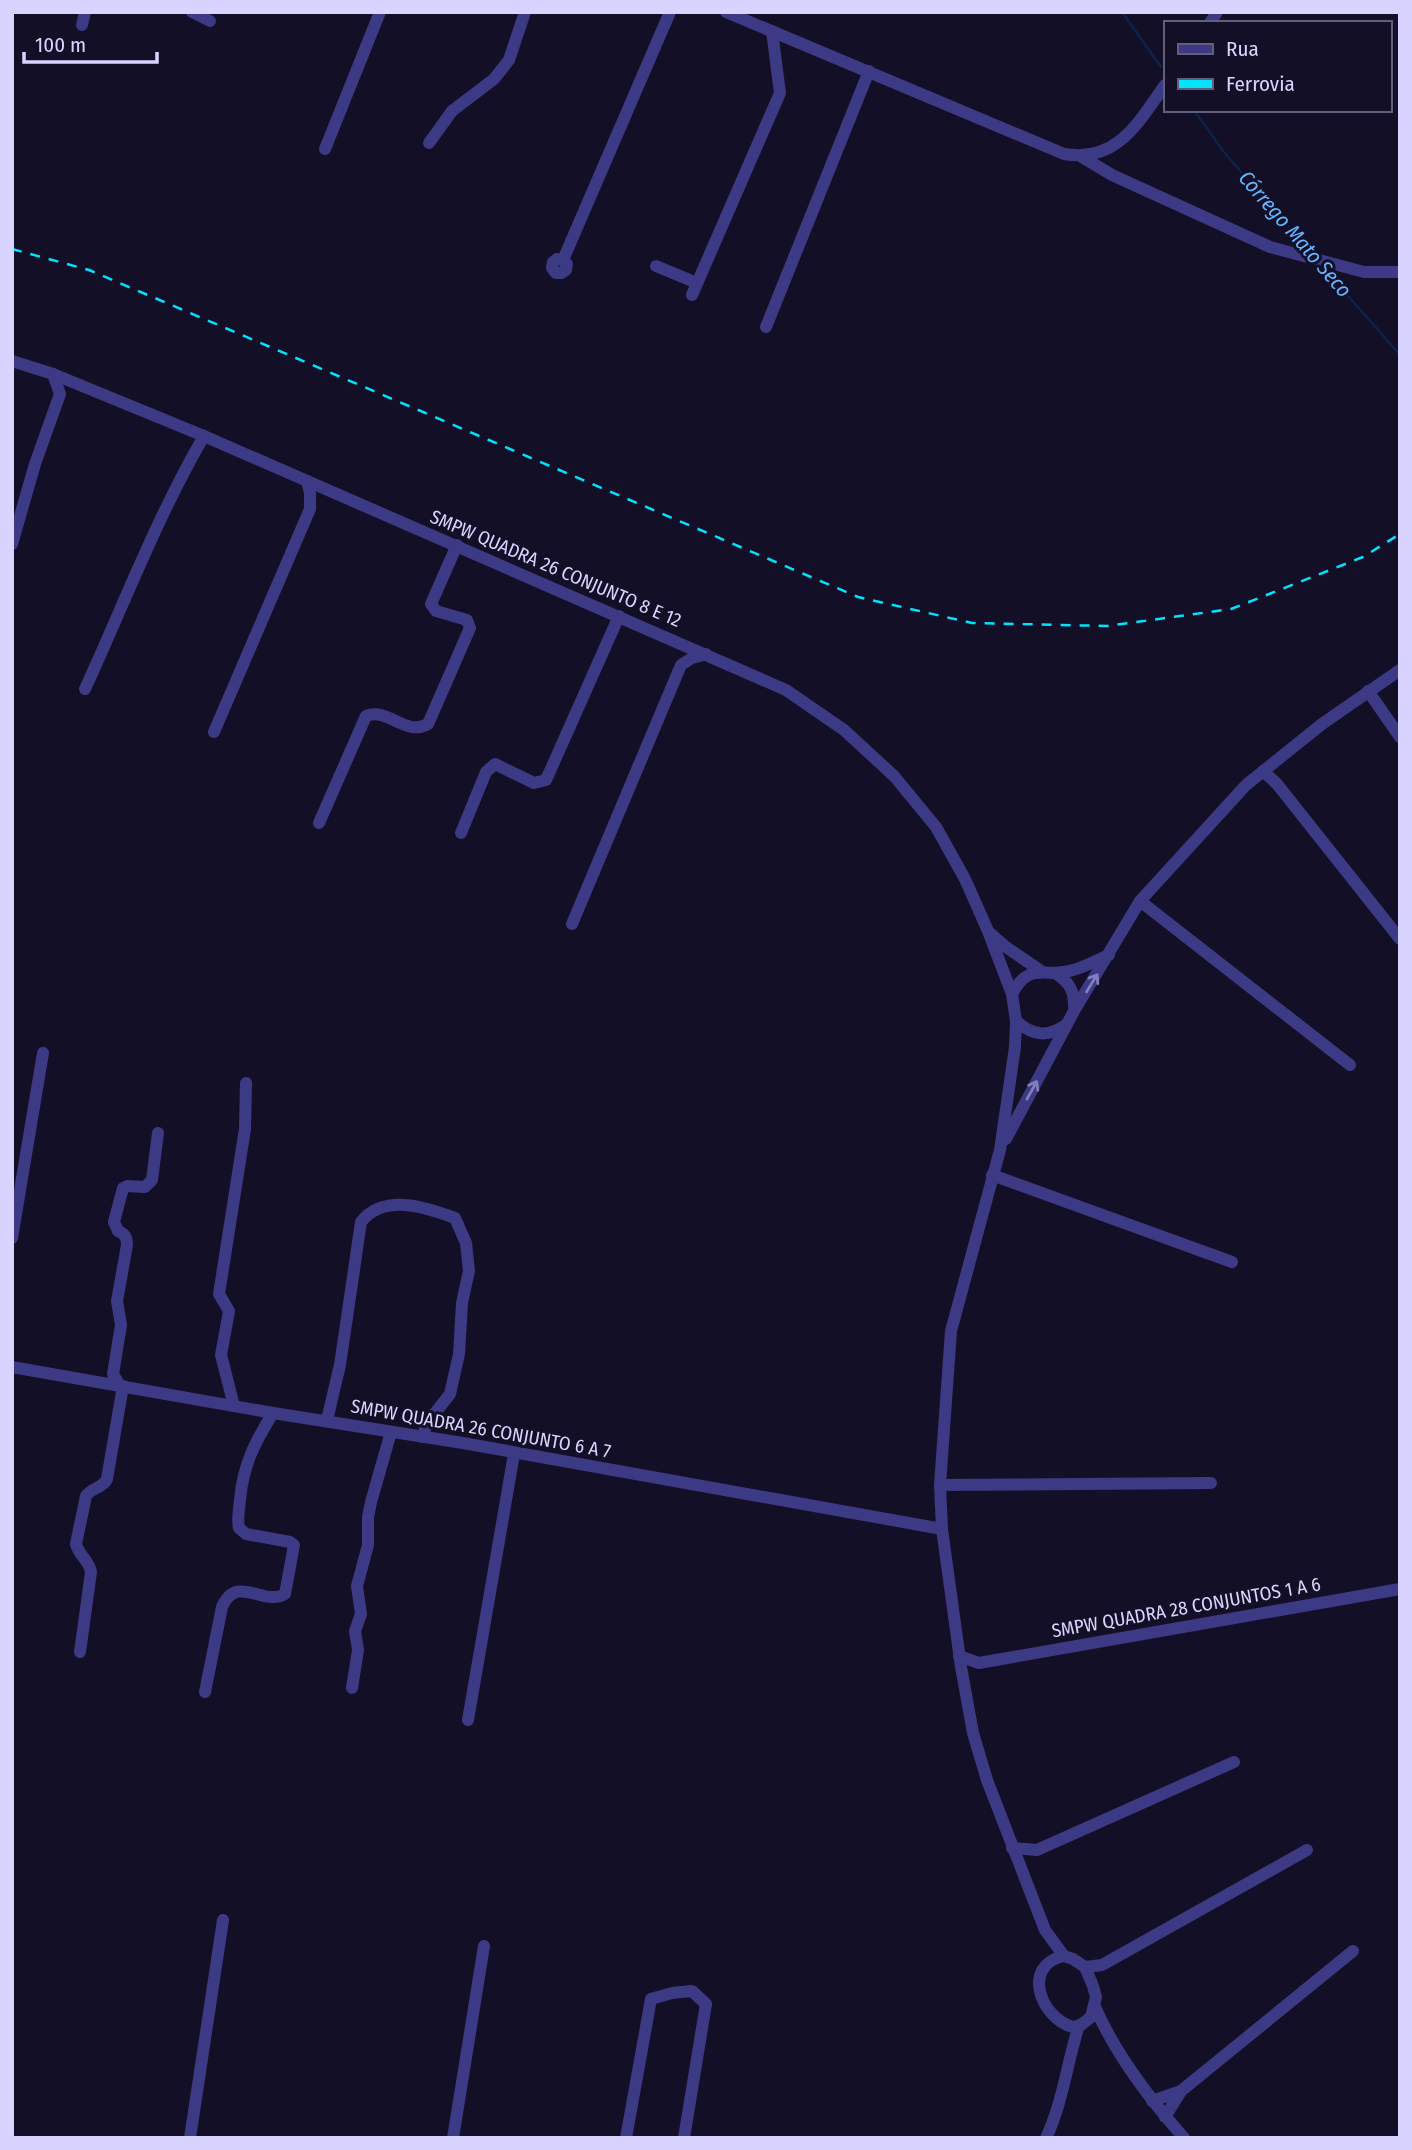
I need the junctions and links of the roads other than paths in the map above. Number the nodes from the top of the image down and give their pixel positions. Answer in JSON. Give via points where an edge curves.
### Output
{"nodes":[{"id":1,"x":192,"y":12,"type":"edge"},
{"id":2,"x":380,"y":12,"type":"edge"},
{"id":3,"x":525,"y":12,"type":"edge"},
{"id":4,"x":670,"y":12,"type":"edge"},
{"id":5,"x":726,"y":12,"type":"edge"},
{"id":6,"x":211,"y":21,"type":"dead end"},
{"id":7,"x":772,"y":31,"type":"junction"},
{"id":8,"x":869,"y":71,"type":"junction"},
{"id":9,"x":1164,"y":86,"type":"edge"},
{"id":10,"x":429,"y":142,"type":"dead end"},
{"id":11,"x":325,"y":149,"type":"dead end"},
{"id":12,"x":1082,"y":157,"type":"junction"},
{"id":13,"x":563,"y":260,"type":"dead end"},
{"id":14,"x":656,"y":265,"type":"dead end"},
{"id":15,"x":1400,"y":272,"type":"edge"},
{"id":16,"x":766,"y":327,"type":"dead end"},
{"id":17,"x":12,"y":361,"type":"edge"},
{"id":18,"x":53,"y":374,"type":"junction"},
{"id":19,"x":79,"y":386,"type":"junction"},
{"id":20,"x":60,"y":394,"type":"junction"},
{"id":21,"x":204,"y":436,"type":"junction"},
{"id":22,"x":307,"y":481,"type":"junction"},
{"id":23,"x":337,"y":494,"type":"junction"},
{"id":24,"x":310,"y":509,"type":"junction"},
{"id":25,"x":12,"y":544,"type":"edge"},
{"id":26,"x":457,"y":545,"type":"junction"},
{"id":27,"x":619,"y":615,"type":"junction"},
{"id":28,"x":670,"y":638,"type":"junction"},
{"id":29,"x":706,"y":654,"type":"junction"},
{"id":30,"x":681,"y":665,"type":"junction"},
{"id":31,"x":1400,"y":670,"type":"edge"},
{"id":32,"x":85,"y":689,"type":"dead end"},
{"id":33,"x":1368,"y":691,"type":"junction"},
{"id":34,"x":214,"y":732,"type":"dead end"},
{"id":35,"x":1400,"y":737,"type":"edge"},
{"id":36,"x":1263,"y":771,"type":"junction"},
{"id":37,"x":319,"y":823,"type":"dead end"},
{"id":38,"x":461,"y":833,"type":"dead end"},
{"id":39,"x":1140,"y":901,"type":"junction"},
{"id":40,"x":572,"y":924,"type":"dead end"},
{"id":41,"x":988,"y":931,"type":"junction"},
{"id":42,"x":1400,"y":939,"type":"edge"},
{"id":43,"x":1109,"y":955,"type":"junction"},
{"id":44,"x":1041,"y":971,"type":"junction"},
{"id":45,"x":1055,"y":973,"type":"junction"},
{"id":46,"x":1012,"y":994,"type":"junction"},
{"id":47,"x":1074,"y":1010,"type":"junction"},
{"id":48,"x":1016,"y":1021,"type":"junction"},
{"id":49,"x":1067,"y":1024,"type":"junction"},
{"id":50,"x":43,"y":1053,"type":"dead end"},
{"id":51,"x":1350,"y":1065,"type":"dead end"},
{"id":52,"x":246,"y":1083,"type":"dead end"},
{"id":53,"x":158,"y":1133,"type":"dead end"},
{"id":54,"x":1000,"y":1150,"type":"junction"},
{"id":55,"x":992,"y":1175,"type":"junction"},
{"id":56,"x":12,"y":1238,"type":"edge"},
{"id":57,"x":1232,"y":1262,"type":"dead end"},
{"id":58,"x":12,"y":1367,"type":"edge"},
{"id":59,"x":115,"y":1382,"type":"junction"},
{"id":60,"x":234,"y":1406,"type":"junction"},
{"id":61,"x":273,"y":1413,"type":"junction"},
{"id":62,"x":327,"y":1420,"type":"junction"},
{"id":63,"x":391,"y":1432,"type":"junction"},
{"id":64,"x":422,"y":1437,"type":"junction"},
{"id":65,"x":514,"y":1454,"type":"junction"},
{"id":66,"x":1211,"y":1483,"type":"dead end"},
{"id":67,"x":940,"y":1485,"type":"junction"},
{"id":68,"x":942,"y":1529,"type":"junction"},
{"id":69,"x":1400,"y":1589,"type":"edge"},
{"id":70,"x":80,"y":1652,"type":"dead end"},
{"id":71,"x":959,"y":1656,"type":"junction"},
{"id":72,"x":979,"y":1663,"type":"junction"},
{"id":73,"x":964,"y":1682,"type":"junction"},
{"id":74,"x":352,"y":1688,"type":"dead end"},
{"id":75,"x":205,"y":1692,"type":"dead end"},
{"id":76,"x":468,"y":1720,"type":"dead end"},
{"id":77,"x":1234,"y":1762,"type":"dead end"},
{"id":78,"x":1012,"y":1848,"type":"junction"},
{"id":79,"x":1037,"y":1850,"type":"junction"},
{"id":80,"x":1307,"y":1850,"type":"dead end"},
{"id":81,"x":1021,"y":1870,"type":"junction"},
{"id":82,"x":223,"y":1920,"type":"dead end"},
{"id":83,"x":1045,"y":1930,"type":"junction"},
{"id":84,"x":484,"y":1946,"type":"dead end"},
{"id":85,"x":1353,"y":1951,"type":"dead end"},
{"id":86,"x":1064,"y":1956,"type":"junction"},
{"id":87,"x":1047,"y":1963,"type":"junction"},
{"id":88,"x":1102,"y":1965,"type":"junction"},
{"id":89,"x":1085,"y":1967,"type":"junction"},
{"id":90,"x":1092,"y":1982,"type":"junction"},
{"id":91,"x":1095,"y":2007,"type":"junction"},
{"id":92,"x":1083,"y":2024,"type":"junction"},
{"id":93,"x":1064,"y":2025,"type":"junction"},
{"id":94,"x":1106,"y":2033,"type":"junction"},
{"id":95,"x":1071,"y":2051,"type":"junction"},
{"id":96,"x":1181,"y":2091,"type":"junction"},
{"id":97,"x":1152,"y":2101,"type":"junction"},
{"id":98,"x":1165,"y":2116,"type":"junction"},
{"id":99,"x":190,"y":2138,"type":"edge"},
{"id":100,"x":453,"y":2138,"type":"edge"},
{"id":101,"x":626,"y":2138,"type":"edge"},
{"id":102,"x":684,"y":2138,"type":"edge"},
{"id":103,"x":1046,"y":2138,"type":"edge"},
{"id":104,"x":1184,"y":2138,"type":"edge"}],
"edges":[{"from":1,"to":6,"type":"street"},
{"from":2,"to":11,"type":"street"},
{"from":3,"to":10,"type":"street","via":[[509,60],[494,79],[452,111]]},
{"from":4,"to":13,"type":"street"},
{"from":5,"to":7,"type":"street"},
{"from":7,"to":8,"type":"street"},
{"from":7,"to":14,"type":"street","via":[[780,93],[695,289]]},
{"from":8,"to":12,"type":"street","via":[[1064,154]]},
{"from":8,"to":16,"type":"street"},
{"from":9,"to":12,"type":"street","via":[[1132,132],[1099,154]]},
{"from":12,"to":15,"type":"street","via":[[1270,247],[1364,272]]},
{"from":17,"to":18,"type":"street","name":"SMPW QUADRA 26 CONJUNTO 8 E 12"},
{"from":18,"to":19,"type":"street","name":"SMPW QUADRA 26 CONJUNTO 8 E 12"},
{"from":18,"to":20,"type":"street"},
{"from":19,"to":20,"type":"street"},
{"from":19,"to":21,"type":"street","name":"SMPW QUADRA 26 CONJUNTO 8 E 12"},
{"from":20,"to":25,"type":"street"},
{"from":21,"to":22,"type":"street","name":"SMPW QUADRA 26 CONJUNTO 8 E 12"},
{"from":21,"to":32,"type":"street","via":[[155,529]]},
{"from":22,"to":23,"type":"street","name":"SMPW QUADRA 26 CONJUNTO 8 E 12"},
{"from":22,"to":24,"type":"street"},
{"from":23,"to":24,"type":"street","via":[[324,497]]},
{"from":23,"to":26,"type":"street","name":"SMPW QUADRA 26 CONJUNTO 8 E 12"},
{"from":24,"to":34,"type":"street"},
{"from":26,"to":27,"type":"street","name":"SMPW QUADRA 26 CONJUNTO 8 E 12"},
{"from":26,"to":37,"type":"street","via":[[431,604],[436,611],[467,620],[470,628],[428,724],[414,728],[378,713],[366,716]]},
{"from":27,"to":28,"type":"street","name":"SMPW QUADRA 26 CONJUNTO 8 E 12"},
{"from":27,"to":38,"type":"street","via":[[546,780],[534,783],[491,766]]},
{"from":28,"to":29,"type":"street","name":"SMPW QUADRA 26 CONJUNTO 8 E 12"},
{"from":28,"to":30,"type":"street"},
{"from":29,"to":30,"type":"street"},
{"from":29,"to":41,"type":"street","name":"SMPW QUADRA 26 CONJUNTO 8 E 12","via":[[786,690],[844,730],[894,776],[936,827]]},
{"from":30,"to":40,"type":"street"},
{"from":31,"to":33,"type":"street"},
{"from":33,"to":35,"type":"street"},
{"from":33,"to":36,"type":"street"},
{"from":36,"to":39,"type":"street"},
{"from":36,"to":42,"type":"street"},
{"from":39,"to":43,"type":"street"},
{"from":39,"to":51,"type":"street"},
{"from":41,"to":44,"type":"street","name":"SMPW QUADRA 26 CONJUNTO 8 E 12"},
{"from":41,"to":46,"type":"street","name":"SMPW QUADRA 26 CONJUNTO 8 E 12"},
{"from":43,"to":45,"type":"street","via":[[1073,971]]},
{"from":47,"to":43,"type":"street","one_way":true},
{"from":44,"to":45,"type":"street"},
{"from":44,"to":46,"type":"street","via":[[1028,974]]},
{"from":45,"to":47,"type":"street","via":[[1071,988]]},
{"from":46,"to":48,"type":"street"},
{"from":47,"to":49,"type":"street"},
{"from":48,"to":49,"type":"street","via":[[1041,1035]]},
{"from":48,"to":54,"type":"street"},
{"from":54,"to":49,"type":"street","one_way":true},
{"from":50,"to":56,"type":"street"},
{"from":52,"to":60,"type":"street","via":[[246,1129],[219,1294],[229,1311],[221,1355]]},
{"from":53,"to":59,"type":"street","via":[[152,1180],[145,1187],[123,1188],[114,1222],[128,1245],[117,1301],[121,1325]]},
{"from":54,"to":55,"type":"street"},
{"from":55,"to":57,"type":"street"},
{"from":55,"to":67,"type":"street","via":[[951,1331]]},
{"from":58,"to":59,"type":"street","name":"SMPW QUADRA 26 CONJUNTO 6 A 7"},
{"from":59,"to":60,"type":"street","name":"SMPW QUADRA 26 CONJUNTO 6 A 7"},
{"from":59,"to":70,"type":"street","via":[[107,1479],[86,1496],[76,1544],[91,1572]]},
{"from":60,"to":61,"type":"street","name":"SMPW QUADRA 26 CONJUNTO 6 A 7"},
{"from":61,"to":62,"type":"street","name":"SMPW QUADRA 26 CONJUNTO 6 A 7"},
{"from":61,"to":75,"type":"street","via":[[250,1452],[238,1522],[246,1534],[293,1545],[285,1594],[277,1597],[239,1591],[227,1597]]},
{"from":62,"to":63,"type":"street","name":"SMPW QUADRA 26 CONJUNTO 6 A 7"},
{"from":62,"to":64,"type":"street","via":[[340,1365],[360,1222],[384,1205],[425,1207],[455,1217],[466,1243],[469,1271],[453,1387]]},
{"from":63,"to":64,"type":"street","name":"SMPW QUADRA 26 CONJUNTO 6 A 7"},
{"from":63,"to":74,"type":"street","via":[[371,1502],[368,1545],[357,1586],[361,1614],[355,1631],[358,1650]]},
{"from":64,"to":65,"type":"street","name":"SMPW QUADRA 26 CONJUNTO 6 A 7"},
{"from":65,"to":68,"type":"street","name":"SMPW QUADRA 26 CONJUNTO 6 A 7"},
{"from":65,"to":76,"type":"street"},
{"from":66,"to":67,"type":"street"},
{"from":67,"to":68,"type":"street"},
{"from":68,"to":71,"type":"street"},
{"from":69,"to":72,"type":"street","name":"SMPW QUADRA 28 CONJUNTOS 1 A 6"},
{"from":71,"to":72,"type":"street","name":"SMPW QUADRA 28 CONJUNTOS 1 A 6"},
{"from":71,"to":73,"type":"street"},
{"from":72,"to":73,"type":"street"},
{"from":73,"to":78,"type":"street","via":[[973,1733]]},
{"from":77,"to":79,"type":"street"},
{"from":78,"to":79,"type":"street"},
{"from":78,"to":81,"type":"street"},
{"from":79,"to":81,"type":"street"},
{"from":80,"to":88,"type":"street"},
{"from":81,"to":83,"type":"street"},
{"from":82,"to":99,"type":"street"},
{"from":83,"to":86,"type":"street"},
{"from":83,"to":87,"type":"street"},
{"from":84,"to":100,"type":"street"},
{"from":85,"to":96,"type":"street"},
{"from":86,"to":87,"type":"street"},
{"from":86,"to":89,"type":"street"},
{"from":87,"to":93,"type":"street","via":[[1039,1977],[1040,1993],[1048,2011]]},
{"from":88,"to":89,"type":"street"},
{"from":88,"to":90,"type":"street"},
{"from":89,"to":90,"type":"street"},
{"from":90,"to":91,"type":"street"},
{"from":91,"to":92,"type":"street"},
{"from":91,"to":94,"type":"street"},
{"from":92,"to":93,"type":"street"},
{"from":92,"to":94,"type":"street"},
{"from":92,"to":95,"type":"street"},
{"from":93,"to":95,"type":"street"},
{"from":94,"to":97,"type":"street"},
{"from":95,"to":103,"type":"street","via":[[1060,2105]]},
{"from":96,"to":97,"type":"street"},
{"from":96,"to":98,"type":"street"},
{"from":97,"to":98,"type":"street"},
{"from":98,"to":104,"type":"street"},
{"from":101,"to":102,"type":"street","via":[[651,1999],[692,1990],[706,2004]]}]}
